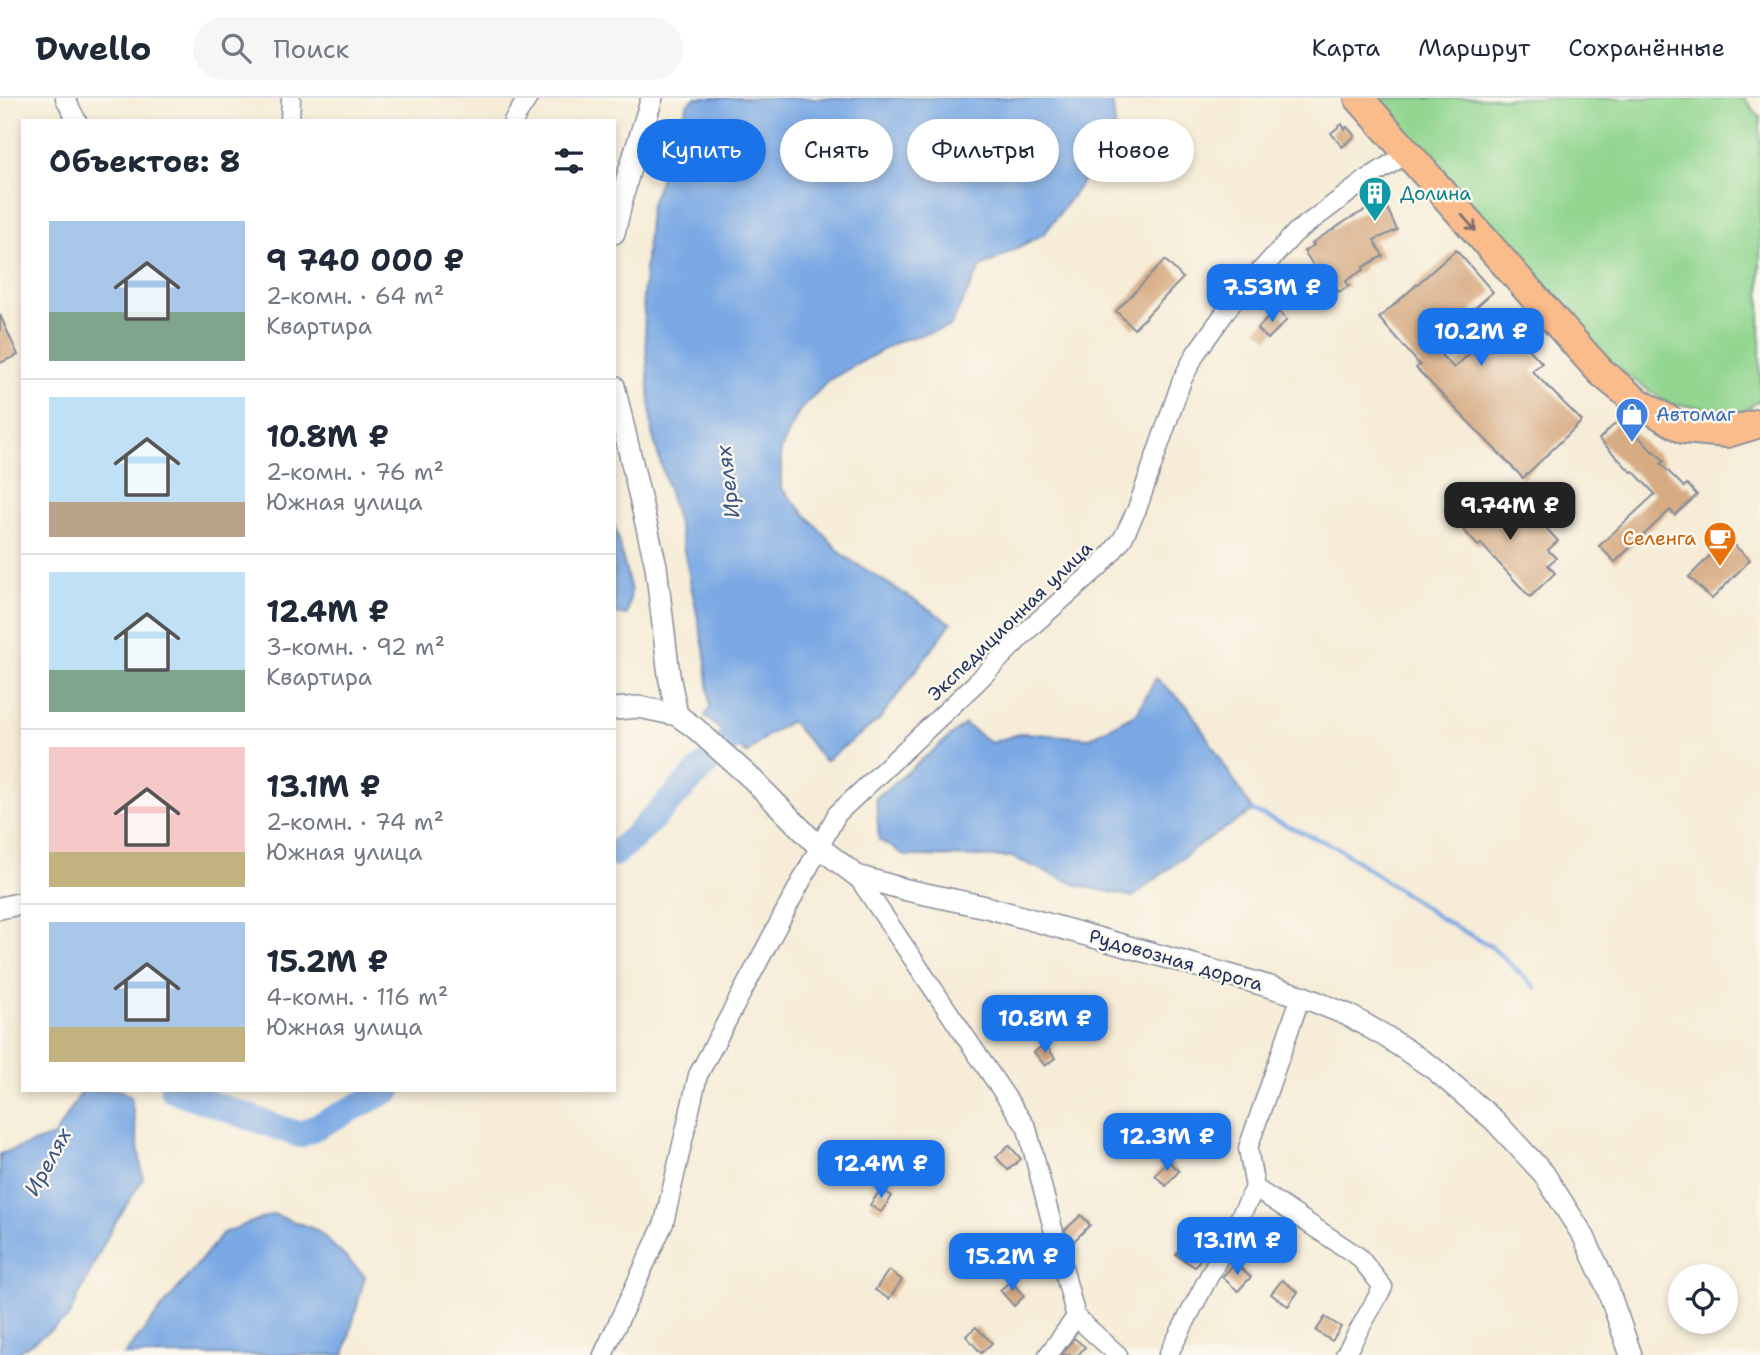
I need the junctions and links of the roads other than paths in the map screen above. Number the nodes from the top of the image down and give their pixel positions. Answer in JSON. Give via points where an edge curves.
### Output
{"nodes":[{"id":1,"x":65,"y":98,"type":"edge"},
{"id":2,"x":291,"y":98,"type":"edge"},
{"id":3,"x":528,"y":98,"type":"edge"},
{"id":4,"x":652,"y":98,"type":"edge"},
{"id":5,"x":1359,"y":98,"type":"edge"},
{"id":6,"x":76,"y":119,"type":"edge"},
{"id":7,"x":290,"y":119,"type":"edge"},
{"id":8,"x":514,"y":119,"type":"edge"},
{"id":9,"x":1408,"y":153,"type":"junction"},
{"id":10,"x":616,"y":225,"type":"edge"},
{"id":11,"x":616,"y":395,"type":"edge"},
{"id":12,"x":1760,"y":423,"type":"edge"},
{"id":13,"x":616,"y":709,"type":"edge"},
{"id":14,"x":677,"y":715,"type":"junction"},
{"id":15,"x":819,"y":847,"type":"junction"},
{"id":16,"x":857,"y":876,"type":"junction"},
{"id":17,"x":21,"y":903,"type":"edge"},
{"id":18,"x":0,"y":908,"type":"edge"},
{"id":19,"x":1301,"y":996,"type":"junction"},
{"id":20,"x":1255,"y":1188,"type":"junction"},
{"id":21,"x":1076,"y":1317,"type":"junction"},
{"id":22,"x":603,"y":1355,"type":"edge"},
{"id":23,"x":1048,"y":1355,"type":"edge"},
{"id":24,"x":1118,"y":1355,"type":"edge"},
{"id":25,"x":1168,"y":1355,"type":"edge"},
{"id":26,"x":1345,"y":1355,"type":"edge"},
{"id":27,"x":1631,"y":1355,"type":"edge"}],
"edges":[{"from":1,"to":6,"type":"street"},
{"from":2,"to":7,"type":"street"},
{"from":3,"to":8,"type":"street"},
{"from":4,"to":10,"type":"street"},
{"from":5,"to":9,"type":"main road"},
{"from":9,"to":12,"type":"main road","one_way":true,"via":[[1601,372],[1636,401],[1684,429],[1727,433]]},
{"from":9,"to":15,"type":"street","name":"Экспедиционная улица","via":[[1296,233],[1237,296],[1182,380],[1123,538],[1099,567],[837,814]]},
{"from":11,"to":14,"type":"street","via":[[656,566]]},
{"from":13,"to":14,"type":"street","name":"Рудовозная дорога","via":[[639,707]]},
{"from":14,"to":15,"type":"street","name":"Рудовозная дорога","via":[[737,765]]},
{"from":15,"to":16,"type":"street","name":"Рудовозная дорога"},
{"from":15,"to":22,"type":"street","name":"Экспедиционная улица","via":[[698,1075],[664,1223]]},
{"from":16,"to":19,"type":"street","name":"Рудовозная дорога","via":[[986,906]]},
{"from":16,"to":21,"type":"street","via":[[1027,1128]]},
{"from":17,"to":18,"type":"street"},
{"from":19,"to":20,"type":"street","via":[[1248,1148]]},
{"from":19,"to":27,"type":"street","name":"Рудовозная дорога","via":[[1385,1035],[1494,1119],[1544,1174],[1584,1237]]},
{"from":20,"to":25,"type":"street"},
{"from":20,"to":26,"type":"street","via":[[1359,1257],[1383,1287]]},
{"from":21,"to":23,"type":"street"},
{"from":21,"to":24,"type":"street"}]}
